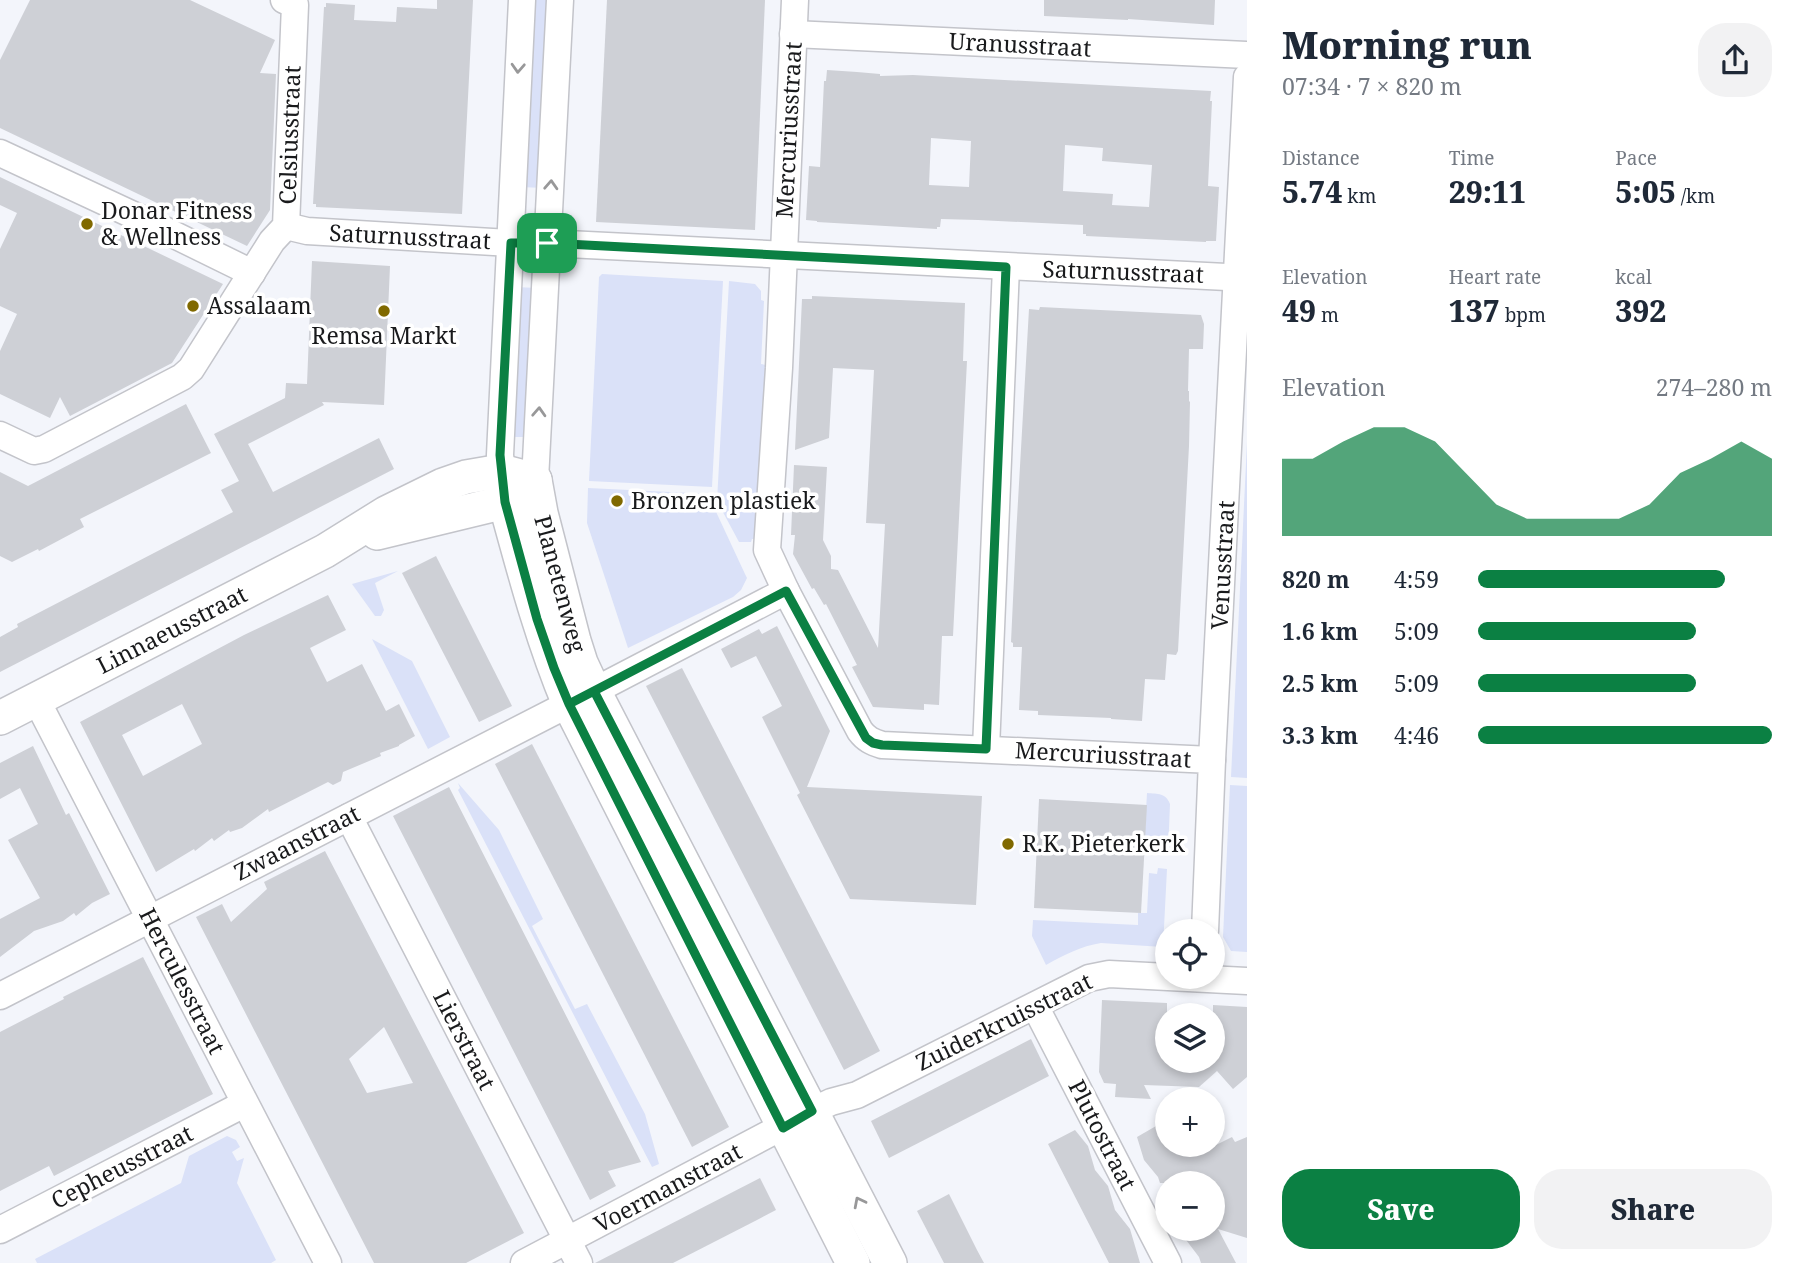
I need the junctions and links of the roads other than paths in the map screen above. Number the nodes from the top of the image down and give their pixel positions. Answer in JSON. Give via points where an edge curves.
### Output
{"nodes":[{"id":1,"x":284,"y":0,"type":"edge"},
{"id":2,"x":522,"y":0,"type":"edge"},
{"id":3,"x":560,"y":0,"type":"edge"},
{"id":4,"x":795,"y":0,"type":"edge"},
{"id":5,"x":793,"y":34,"type":"junction"},
{"id":6,"x":1247,"y":55,"type":"edge"},
{"id":7,"x":1247,"y":77,"type":"edge"},
{"id":8,"x":0,"y":153,"type":"edge"},
{"id":9,"x":286,"y":226,"type":"junction"},
{"id":10,"x":511,"y":243,"type":"junction"},
{"id":11,"x":547,"y":243,"type":"junction"},
{"id":12,"x":783,"y":256,"type":"junction"},
{"id":13,"x":1006,"y":267,"type":"junction"},
{"id":14,"x":252,"y":273,"type":"junction"},
{"id":15,"x":1242,"y":277,"type":"edge"},
{"id":16,"x":0,"y":435,"type":"edge"},
{"id":17,"x":535,"y":480,"type":"junction"},
{"id":18,"x":503,"y":486,"type":"junction"},
{"id":19,"x":786,"y":591,"type":"junction"},
{"id":20,"x":581,"y":698,"type":"junction"},
{"id":21,"x":36,"y":699,"type":"junction"},
{"id":22,"x":0,"y":718,"type":"edge"},
{"id":23,"x":986,"y":749,"type":"junction"},
{"id":24,"x":1212,"y":760,"type":"junction"},
{"id":25,"x":349,"y":817,"type":"junction"},
{"id":26,"x":149,"y":918,"type":"junction"},
{"id":27,"x":1205,"y":919,"type":"edge"},
{"id":28,"x":1155,"y":976,"type":"edge"},
{"id":29,"x":1225,"y":980,"type":"edge"},
{"id":30,"x":1247,"y":981,"type":"edge"},
{"id":31,"x":0,"y":996,"type":"edge"},
{"id":32,"x":1035,"y":1006,"type":"junction"},
{"id":33,"x":244,"y":1104,"type":"junction"},
{"id":34,"x":812,"y":1111,"type":"junction"},
{"id":35,"x":783,"y":1128,"type":"junction"},
{"id":36,"x":0,"y":1230,"type":"edge"},
{"id":37,"x":574,"y":1252,"type":"edge"},
{"id":38,"x":328,"y":1263,"type":"edge"},
{"id":39,"x":524,"y":1263,"type":"edge"},
{"id":40,"x":853,"y":1263,"type":"edge"},
{"id":41,"x":890,"y":1263,"type":"edge"},
{"id":42,"x":1168,"y":1263,"type":"edge"}],
"edges":[{"from":1,"to":9,"type":"street","name":"Celsiusstraat","via":[[295,5]]},
{"from":2,"to":10,"type":"street","name":"Planetenweg","one_way":true},
{"from":11,"to":3,"type":"street","name":"Planetenweg","one_way":true},
{"from":4,"to":5,"type":"street","name":"Mercuriusstraat"},
{"from":5,"to":6,"type":"street","name":"Uranusstraat"},
{"from":5,"to":12,"type":"street","name":"Mercuriusstraat"},
{"from":7,"to":15,"type":"street","name":"Venusstraat"},
{"from":8,"to":14,"type":"street"},
{"from":9,"to":10,"type":"street","name":"Saturnusstraat"},
{"from":9,"to":14,"type":"street","name":"Celsiusstraat"},
{"from":10,"to":11,"type":"street","name":"Saturnusstraat"},
{"from":10,"to":18,"type":"street","name":"Planetenweg","via":[[500,455]]},
{"from":11,"to":12,"type":"street","name":"Saturnusstraat"},
{"from":17,"to":11,"type":"street","name":"Planetenweg","one_way":true},
{"from":12,"to":13,"type":"street","name":"Saturnusstraat"},
{"from":12,"to":19,"type":"street","name":"Mercuriusstraat","via":[[767,550]]},
{"from":13,"to":15,"type":"street","name":"Saturnusstraat"},
{"from":13,"to":23,"type":"street"},
{"from":14,"to":16,"type":"street","name":"Celsiusstraat","via":[[182,377],[44,449],[34,451]]},
{"from":15,"to":24,"type":"street","name":"Venusstraat"},
{"from":17,"to":18,"type":"main road","name":"Linnaeusstraat"},
{"from":17,"to":20,"type":"main road","name":"Planetenweg","via":[[581,663]]},
{"from":18,"to":20,"type":"main road","name":"Planetenweg","via":[[554,668]]},
{"from":18,"to":21,"type":"main road","name":"Linnaeusstraat","via":[[343,541]]},
{"from":19,"to":20,"type":"street"},
{"from":19,"to":23,"type":"street","name":"Mercuriusstraat","via":[[866,738],[882,745]]},
{"from":20,"to":25,"type":"street","name":"Zwaanstraat"},
{"from":20,"to":34,"type":"main road","name":"Planetenweg"},
{"from":20,"to":35,"type":"main road","name":"Planetenweg"},
{"from":21,"to":22,"type":"main road","name":"Linnaeusstraat"},
{"from":21,"to":26,"type":"street","name":"Herculesstraat"},
{"from":23,"to":24,"type":"street","name":"Mercuriusstraat"},
{"from":24,"to":27,"type":"street","name":"Mercuriusstraat"},
{"from":25,"to":26,"type":"street","name":"Zwaanstraat"},
{"from":25,"to":37,"type":"street","name":"Lierstraat"},
{"from":26,"to":31,"type":"street","name":"Zwaanstraat"},
{"from":26,"to":33,"type":"street","name":"Herculesstraat"},
{"from":28,"to":32,"type":"street","name":"Zuiderkruisstraat","via":[[1098,975]]},
{"from":29,"to":30,"type":"street","name":"Zuiderkruisstraat"},
{"from":32,"to":34,"type":"street","name":"Zuiderkruisstraat","via":[[858,1095]]},
{"from":32,"to":42,"type":"street","name":"Plutostraat"},
{"from":33,"to":36,"type":"street","name":"Cepheusstraat"},
{"from":33,"to":38,"type":"street","name":"Herculesstraat"},
{"from":34,"to":35,"type":"street","name":"Voermanstraat"},
{"from":41,"to":34,"type":"main road","name":"Planetenweg","one_way":true},
{"from":35,"to":37,"type":"street","name":"Voermanstraat"},
{"from":35,"to":40,"type":"main road","name":"Planetenweg"},
{"from":37,"to":39,"type":"street","name":"Voermanstraat"}]}
